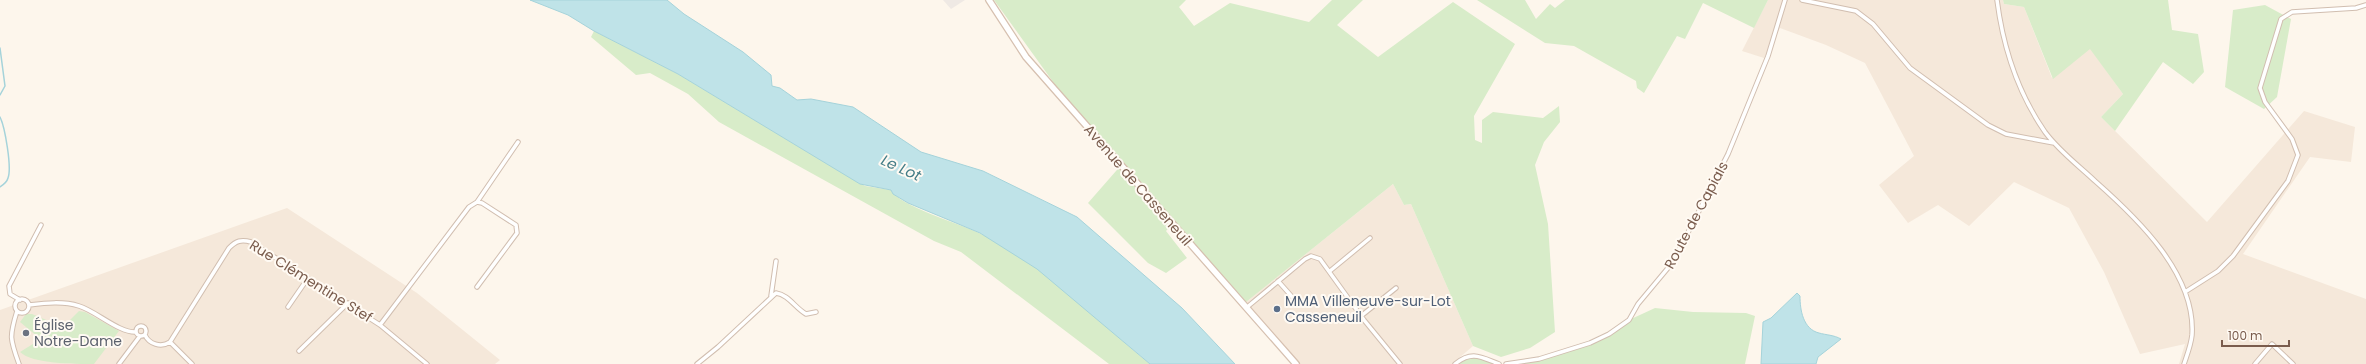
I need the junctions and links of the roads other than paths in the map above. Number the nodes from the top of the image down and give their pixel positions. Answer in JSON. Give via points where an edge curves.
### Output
{"nodes":[{"id":1,"x":989,"y":0,"type":"edge"},
{"id":2,"x":1785,"y":0,"type":"edge"},
{"id":3,"x":1802,"y":0,"type":"edge"},
{"id":4,"x":1996,"y":0,"type":"edge"},
{"id":5,"x":2366,"y":5,"type":"edge"},
{"id":6,"x":518,"y":142,"type":"dead end"},
{"id":7,"x":2054,"y":143,"type":"junction"},
{"id":8,"x":477,"y":202,"type":"junction"},
{"id":9,"x":41,"y":225,"type":"dead end"},
{"id":10,"x":1370,"y":238,"type":"dead end"},
{"id":11,"x":776,"y":261,"type":"dead end"},
{"id":12,"x":1330,"y":270,"type":"junction"},
{"id":13,"x":308,"y":278,"type":"junction"},
{"id":14,"x":1278,"y":281,"type":"junction"},
{"id":15,"x":477,"y":287,"type":"dead end"},
{"id":16,"x":1396,"y":288,"type":"dead end"},
{"id":17,"x":2185,"y":292,"type":"junction"},
{"id":18,"x":771,"y":296,"type":"junction"},
{"id":19,"x":1294,"y":299,"type":"dead end"},
{"id":20,"x":20,"y":300,"type":"junction"},
{"id":21,"x":348,"y":303,"type":"junction"},
{"id":22,"x":29,"y":305,"type":"junction"},
{"id":23,"x":288,"y":307,"type":"dead end"},
{"id":24,"x":1246,"y":308,"type":"junction"},
{"id":25,"x":18,"y":311,"type":"junction"},
{"id":26,"x":816,"y":312,"type":"dead end"},
{"id":27,"x":1361,"y":316,"type":"junction"},
{"id":28,"x":380,"y":325,"type":"junction"},
{"id":29,"x":136,"y":332,"type":"junction"},
{"id":30,"x":145,"y":334,"type":"junction"},
{"id":31,"x":140,"y":336,"type":"junction"},
{"id":32,"x":170,"y":342,"type":"junction"},
{"id":33,"x":299,"y":351,"type":"dead end"},
{"id":34,"x":18,"y":364,"type":"edge"},
{"id":35,"x":119,"y":364,"type":"edge"},
{"id":36,"x":192,"y":364,"type":"edge"},
{"id":37,"x":427,"y":364,"type":"edge"},
{"id":38,"x":696,"y":364,"type":"edge"},
{"id":39,"x":1296,"y":364,"type":"edge"},
{"id":40,"x":1399,"y":364,"type":"edge"},
{"id":41,"x":1455,"y":364,"type":"edge"},
{"id":42,"x":1499,"y":364,"type":"edge"},
{"id":43,"x":1506,"y":364,"type":"edge"},
{"id":44,"x":2184,"y":364,"type":"edge"},
{"id":45,"x":2255,"y":364,"type":"edge"},
{"id":46,"x":2293,"y":364,"type":"edge"}],
"edges":[{"from":1,"to":24,"type":"main road","name":"Avenue de Casseneuil","via":[[1026,57]]},
{"from":2,"to":43,"type":"street","name":"Route de Capials","via":[[1768,56],[1728,154],[1673,262],[1638,304],[1629,320],[1590,343],[1539,359]]},
{"from":3,"to":7,"type":"street","via":[[1856,11],[1873,24],[1910,68],[1988,125],[2006,134]]},
{"from":4,"to":7,"type":"street","via":[[2003,35],[2019,87],[2031,110]]},
{"from":5,"to":17,"type":"street","via":[[2356,8],[2292,12],[2281,18],[2260,88],[2265,102],[2292,139],[2298,155],[2288,182],[2233,256],[2218,271]]},
{"from":6,"to":8,"type":"street"},
{"from":7,"to":17,"type":"street","via":[[2122,206],[2164,253]]},
{"from":8,"to":15,"type":"street","via":[[516,225],[517,233]]},
{"from":8,"to":28,"type":"street","via":[[469,208]]},
{"from":9,"to":20,"type":"street","via":[[9,286],[10,294]]},
{"from":10,"to":12,"type":"street"},
{"from":11,"to":18,"type":"street"},
{"from":12,"to":14,"type":"street","via":[[1320,259],[1311,256]]},
{"from":12,"to":27,"type":"street"},
{"from":13,"to":21,"type":"street","name":"Rue Clémentine Stef"},
{"from":13,"to":23,"type":"street"},
{"from":13,"to":32,"type":"street","name":"Rue Clémentine Stef","via":[[251,242],[244,240],[234,243]]},
{"from":14,"to":19,"type":"street"},
{"from":14,"to":24,"type":"street"},
{"from":16,"to":27,"type":"street"},
{"from":17,"to":44,"type":"street","via":[[2192,321],[2192,336]]},
{"from":18,"to":26,"type":"street","via":[[780,294],[806,314]]},
{"from":18,"to":38,"type":"street","via":[[718,347]]},
{"from":20,"to":22,"type":"street","via":[[28,302]]},
{"from":20,"to":25,"type":"street","via":[[16,306]]},
{"from":21,"to":28,"type":"street","name":"Rue Clémentine Stef"},
{"from":21,"to":33,"type":"street"},
{"from":22,"to":25,"type":"street","via":[[27,312]]},
{"from":22,"to":29,"type":"street","via":[[55,302],[79,306],[109,322]]},
{"from":24,"to":39,"type":"main road","name":"Avenue de Casseneuil"},
{"from":25,"to":34,"type":"street","via":[[10,333]]},
{"from":27,"to":40,"type":"street"},
{"from":28,"to":37,"type":"street","name":"Rue Clémentine Stef"},
{"from":29,"to":30,"type":"street","via":[[138,327],[143,326]]},
{"from":29,"to":31,"type":"street"},
{"from":30,"to":31,"type":"street"},
{"from":30,"to":32,"type":"street","via":[[147,340],[156,345]]},
{"from":31,"to":35,"type":"street"},
{"from":32,"to":36,"type":"street"},
{"from":41,"to":42,"type":"street","via":[[1461,359],[1479,355]]},
{"from":45,"to":46,"type":"street","via":[[2272,344]]}]}
